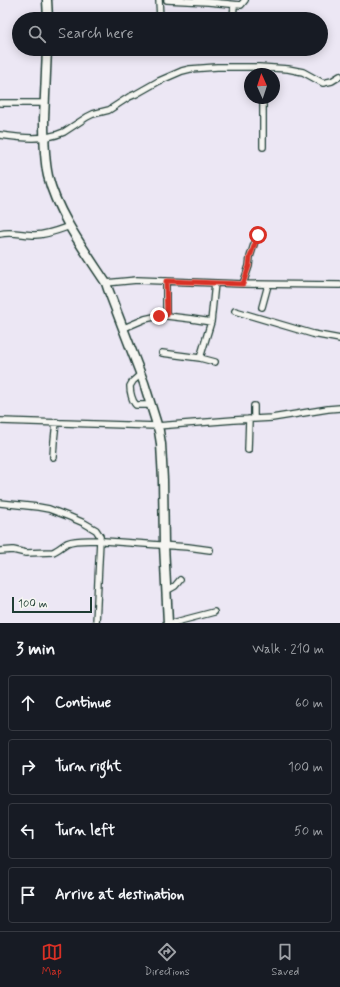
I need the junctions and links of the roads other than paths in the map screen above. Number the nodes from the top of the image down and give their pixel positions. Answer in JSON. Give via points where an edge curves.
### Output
{"nodes":[{"id":1,"x":47,"y":0,"type":"edge"},
{"id":2,"x":159,"y":0,"type":"edge"},
{"id":3,"x":167,"y":0,"type":"edge"},
{"id":4,"x":245,"y":0,"type":"edge"},
{"id":5,"x":234,"y":4,"type":"junction"},
{"id":6,"x":48,"y":12,"type":"edge"},
{"id":7,"x":160,"y":12,"type":"edge"},
{"id":8,"x":233,"y":12,"type":"edge"},
{"id":9,"x":47,"y":56,"type":"edge"},
{"id":10,"x":244,"y":70,"type":"edge"},
{"id":11,"x":280,"y":70,"type":"edge"},
{"id":12,"x":340,"y":76,"type":"edge"},
{"id":13,"x":0,"y":102,"type":"edge"},
{"id":14,"x":45,"y":103,"type":"junction"},
{"id":15,"x":262,"y":104,"type":"edge"},
{"id":16,"x":0,"y":135,"type":"edge"},
{"id":17,"x":44,"y":138,"type":"junction"},
{"id":18,"x":263,"y":147,"type":"dead end"},
{"id":19,"x":70,"y":226,"type":"junction"},
{"id":20,"x":0,"y":234,"type":"edge"},
{"id":21,"x":258,"y":235,"type":"dead end"},
{"id":22,"x":166,"y":281,"type":"junction"},
{"id":23,"x":106,"y":283,"type":"junction"},
{"id":24,"x":215,"y":283,"type":"junction"},
{"id":25,"x":243,"y":284,"type":"junction"},
{"id":26,"x":268,"y":285,"type":"junction"},
{"id":27,"x":340,"y":286,"type":"edge"},
{"id":28,"x":262,"y":307,"type":"dead end"},
{"id":29,"x":235,"y":311,"type":"dead end"},
{"id":30,"x":167,"y":315,"type":"junction"},
{"id":31,"x":211,"y":322,"type":"junction"},
{"id":32,"x":124,"y":328,"type":"junction"},
{"id":33,"x":340,"y":339,"type":"edge"},
{"id":34,"x":162,"y":353,"type":"dead end"},
{"id":35,"x":200,"y":358,"type":"junction"},
{"id":36,"x":214,"y":362,"type":"dead end"},
{"id":37,"x":141,"y":374,"type":"junction"},
{"id":38,"x":151,"y":405,"type":"junction"},
{"id":39,"x":254,"y":406,"type":"dead end"},
{"id":40,"x":340,"y":408,"type":"edge"},
{"id":41,"x":251,"y":419,"type":"junction"},
{"id":42,"x":0,"y":421,"type":"edge"},
{"id":43,"x":56,"y":422,"type":"junction"},
{"id":44,"x":158,"y":426,"type":"junction"},
{"id":45,"x":248,"y":450,"type":"dead end"},
{"id":46,"x":53,"y":457,"type":"dead end"},
{"id":47,"x":0,"y":503,"type":"edge"},
{"id":48,"x":102,"y":540,"type":"junction"},
{"id":49,"x":164,"y":545,"type":"junction"},
{"id":50,"x":210,"y":550,"type":"dead end"},
{"id":51,"x":0,"y":551,"type":"edge"},
{"id":52,"x":180,"y":580,"type":"dead end"},
{"id":53,"x":166,"y":595,"type":"junction"},
{"id":54,"x":214,"y":612,"type":"dead end"},
{"id":55,"x":169,"y":621,"type":"edge"},
{"id":56,"x":96,"y":623,"type":"edge"}],
"edges":[{"from":1,"to":6,"type":"highway"},
{"from":2,"to":7,"type":"street"},
{"from":3,"to":5,"type":"street"},
{"from":4,"to":5,"type":"street","via":[[241,5]]},
{"from":5,"to":8,"type":"street"},
{"from":9,"to":14,"type":"highway"},
{"from":10,"to":17,"type":"street","via":[[199,67],[182,71],[129,97],[109,110],[87,117],[64,132]]},
{"from":11,"to":12,"type":"street","via":[[303,72],[323,83]]},
{"from":13,"to":14,"type":"street"},
{"from":14,"to":17,"type":"highway"},
{"from":15,"to":18,"type":"street"},
{"from":16,"to":17,"type":"street"},
{"from":17,"to":19,"type":"highway","via":[[48,177],[64,218]]},
{"from":19,"to":20,"type":"street","via":[[52,233],[37,235]]},
{"from":19,"to":23,"type":"highway"},
{"from":21,"to":25,"type":"street"},
{"from":22,"to":23,"type":"street"},
{"from":22,"to":24,"type":"street"},
{"from":22,"to":30,"type":"street"},
{"from":23,"to":32,"type":"highway"},
{"from":24,"to":25,"type":"street"},
{"from":24,"to":31,"type":"street"},
{"from":25,"to":26,"type":"street"},
{"from":26,"to":27,"type":"street"},
{"from":26,"to":28,"type":"street"},
{"from":29,"to":33,"type":"street","via":[[313,334]]},
{"from":30,"to":31,"type":"street"},
{"from":30,"to":32,"type":"street","via":[[145,319]]},
{"from":31,"to":35,"type":"street"},
{"from":32,"to":37,"type":"highway"},
{"from":34,"to":35,"type":"street"},
{"from":35,"to":36,"type":"street"},
{"from":37,"to":38,"type":"highway"},
{"from":37,"to":38,"type":"street","via":[[130,386],[133,401],[136,405]]},
{"from":38,"to":44,"type":"highway"},
{"from":39,"to":41,"type":"street"},
{"from":40,"to":41,"type":"street","via":[[286,417]]},
{"from":41,"to":44,"type":"street"},
{"from":41,"to":45,"type":"street"},
{"from":42,"to":43,"type":"street"},
{"from":43,"to":44,"type":"street"},
{"from":43,"to":46,"type":"street"},
{"from":44,"to":49,"type":"highway","via":[[163,480]]},
{"from":47,"to":48,"type":"street","via":[[49,509],[70,516],[96,530]]},
{"from":48,"to":49,"type":"street"},
{"from":48,"to":51,"type":"street","via":[[74,541],[53,552]]},
{"from":48,"to":56,"type":"street"},
{"from":49,"to":50,"type":"street"},
{"from":49,"to":53,"type":"highway"},
{"from":52,"to":53,"type":"street"},
{"from":53,"to":55,"type":"highway"},
{"from":54,"to":55,"type":"street"}]}
